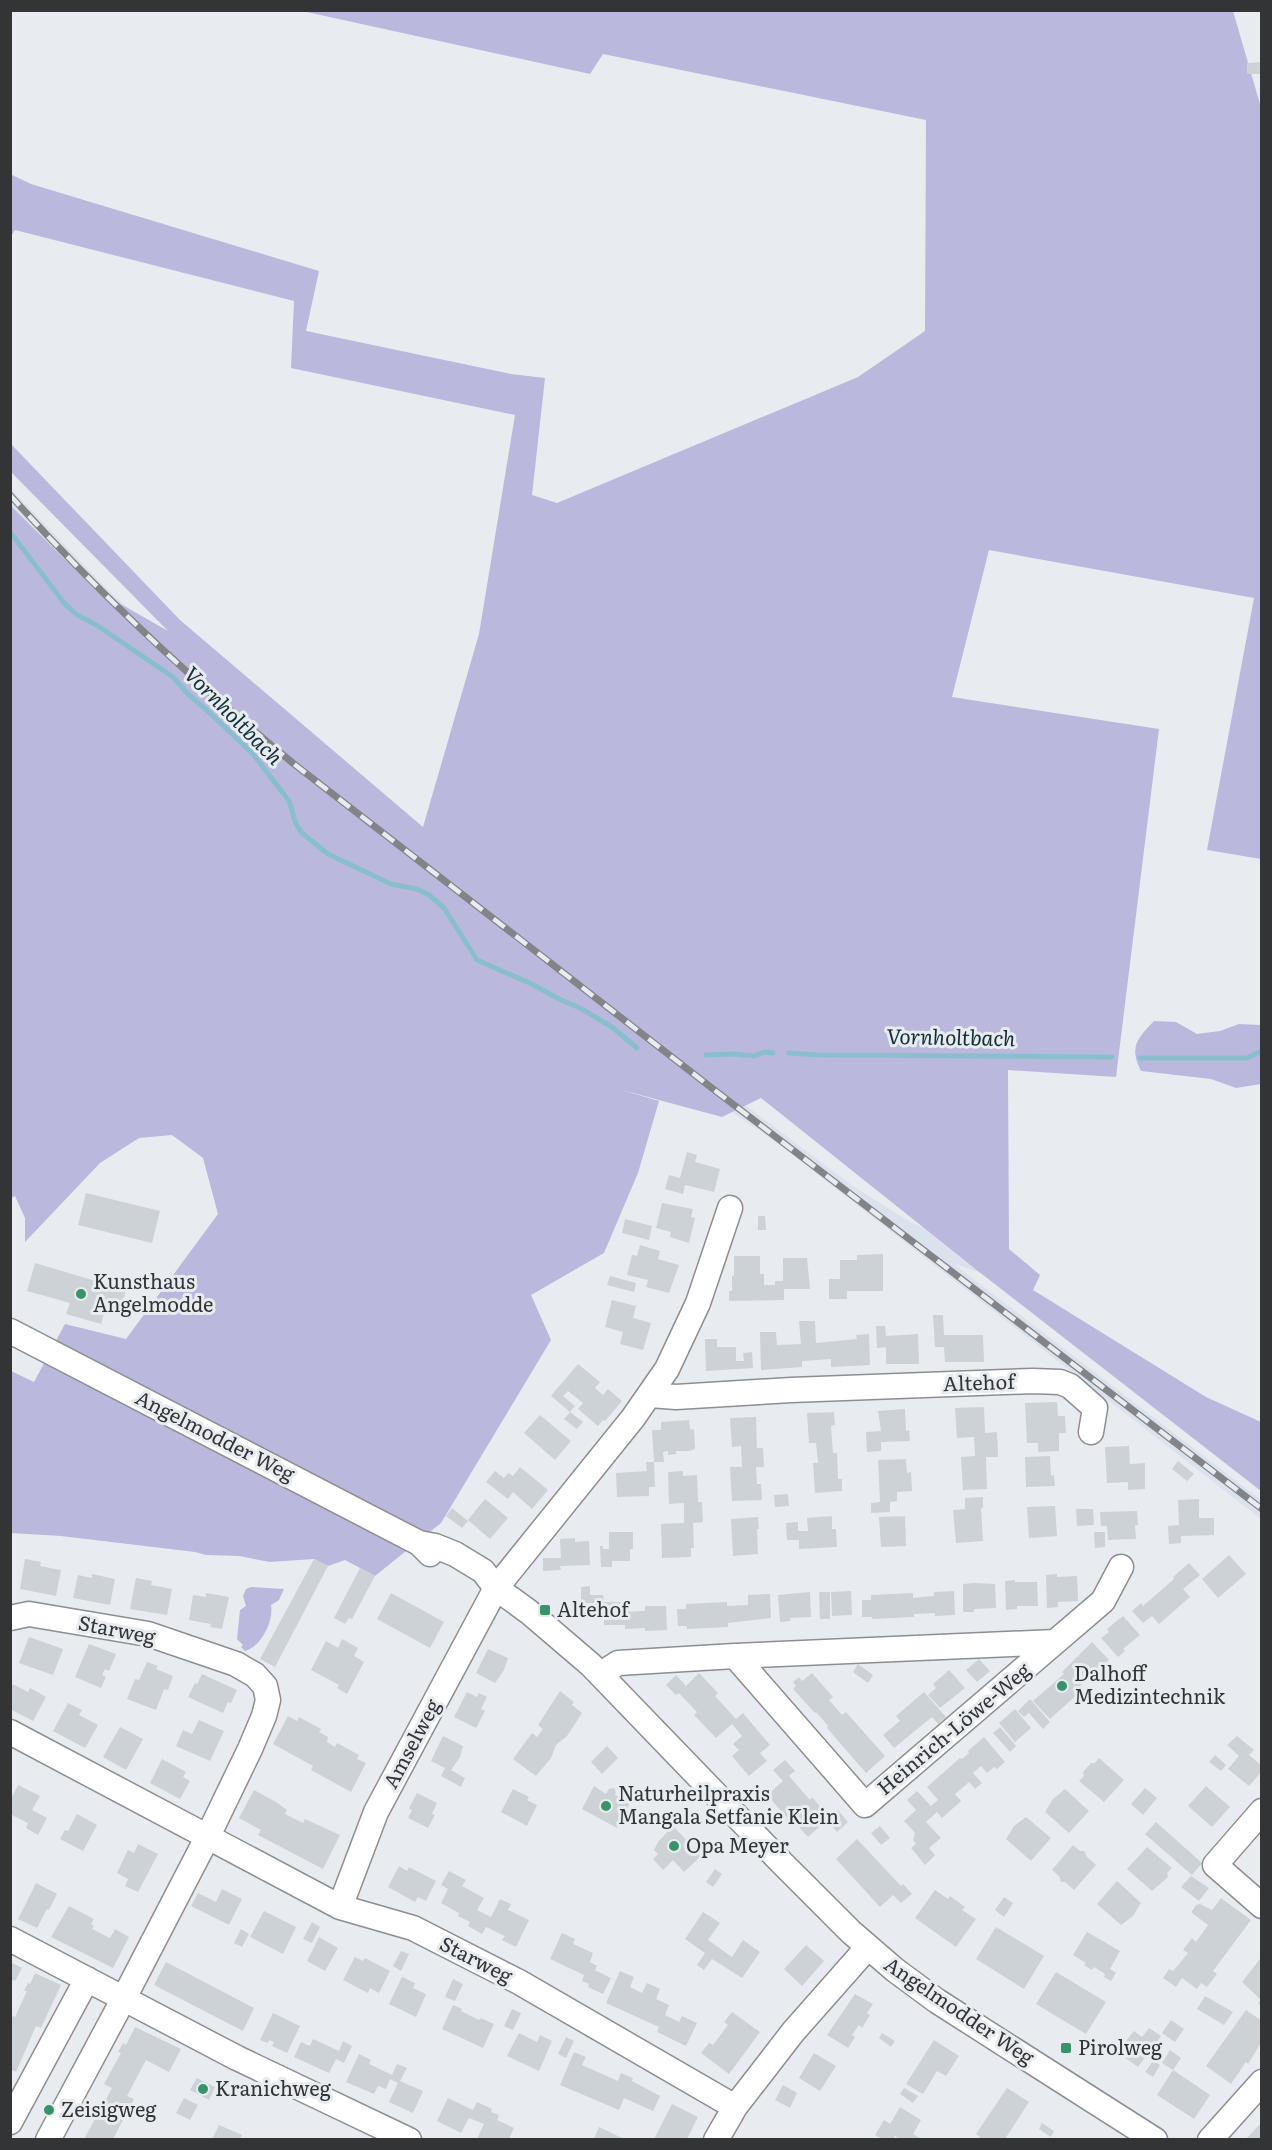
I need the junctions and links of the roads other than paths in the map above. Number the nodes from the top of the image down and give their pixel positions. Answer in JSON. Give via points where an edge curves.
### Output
{"nodes":[{"id":1,"x":730,"y":1208,"type":"dead end"},
{"id":2,"x":10,"y":1331,"type":"edge"},
{"id":3,"x":650,"y":1395,"type":"junction"},
{"id":4,"x":1091,"y":1432,"type":"dead end"},
{"id":5,"x":1121,"y":1567,"type":"dead end"},
{"id":6,"x":496,"y":1587,"type":"junction"},
{"id":7,"x":10,"y":1618,"type":"edge"},
{"id":8,"x":1055,"y":1642,"type":"junction"},
{"id":9,"x":735,"y":1656,"type":"junction"},
{"id":10,"x":601,"y":1674,"type":"junction"},
{"id":11,"x":10,"y":1732,"type":"edge"},
{"id":12,"x":1262,"y":1811,"type":"edge"},
{"id":13,"x":208,"y":1836,"type":"junction"},
{"id":14,"x":1262,"y":1906,"type":"edge"},
{"id":15,"x":340,"y":1907,"type":"junction"},
{"id":16,"x":10,"y":1939,"type":"edge"},
{"id":17,"x":868,"y":1947,"type":"junction"},
{"id":18,"x":87,"y":1978,"type":"junction"},
{"id":19,"x":124,"y":1998,"type":"junction"},
{"id":20,"x":1262,"y":2082,"type":"edge"},
{"id":21,"x":735,"y":2107,"type":"junction"},
{"id":22,"x":10,"y":2122,"type":"edge"},
{"id":23,"x":48,"y":2139,"type":"edge"},
{"id":24,"x":410,"y":2139,"type":"edge"},
{"id":25,"x":716,"y":2139,"type":"edge"},
{"id":26,"x":1155,"y":2139,"type":"edge"},
{"id":27,"x":1210,"y":2139,"type":"edge"}],
"edges":[{"from":1,"to":3,"type":"street","via":[[698,1303],[667,1369]]},
{"from":2,"to":6,"type":"street","name":"Angelmodder Weg","via":[[418,1543],[455,1554],[483,1571]]},
{"from":3,"to":4,"type":"street","name":"Altehof","via":[[1060,1382],[1095,1408]]},
{"from":3,"to":6,"type":"street"},
{"from":5,"to":8,"type":"street","name":"Heinrich-Löwe-Weg","via":[[1103,1601]]},
{"from":6,"to":10,"type":"street","name":"Angelmodder Weg"},
{"from":6,"to":15,"type":"street","name":"Amselweg","via":[[376,1812]]},
{"from":7,"to":13,"type":"street","name":"Starweg","via":[[29,1614],[148,1634],[236,1664],[260,1680],[268,1700],[264,1716]]},
{"from":8,"to":9,"type":"street","name":"Heinrich-Löwe-Weg"},
{"from":8,"to":9,"type":"street","name":"Heinrich-Löwe-Weg","via":[[865,1804]]},
{"from":9,"to":10,"type":"street","name":"Heinrich-Löwe-Weg","via":[[618,1663]]},
{"from":10,"to":17,"type":"street","name":"Angelmodder Weg"},
{"from":11,"to":13,"type":"street","name":"Starweg"},
{"from":12,"to":14,"type":"street","via":[[1215,1865]]},
{"from":13,"to":15,"type":"street","name":"Starweg"},
{"from":13,"to":19,"type":"street"},
{"from":15,"to":21,"type":"street","name":"Starweg","via":[[413,1928],[519,1982]]},
{"from":16,"to":18,"type":"street"},
{"from":17,"to":21,"type":"street","via":[[813,2007]]},
{"from":17,"to":26,"type":"street","name":"Angelmodder Weg","via":[[937,2001]]},
{"from":18,"to":19,"type":"street"},
{"from":18,"to":22,"type":"street"},
{"from":19,"to":23,"type":"street"},
{"from":19,"to":24,"type":"street","via":[[271,2074]]},
{"from":20,"to":27,"type":"street"},
{"from":21,"to":25,"type":"street"}]}
